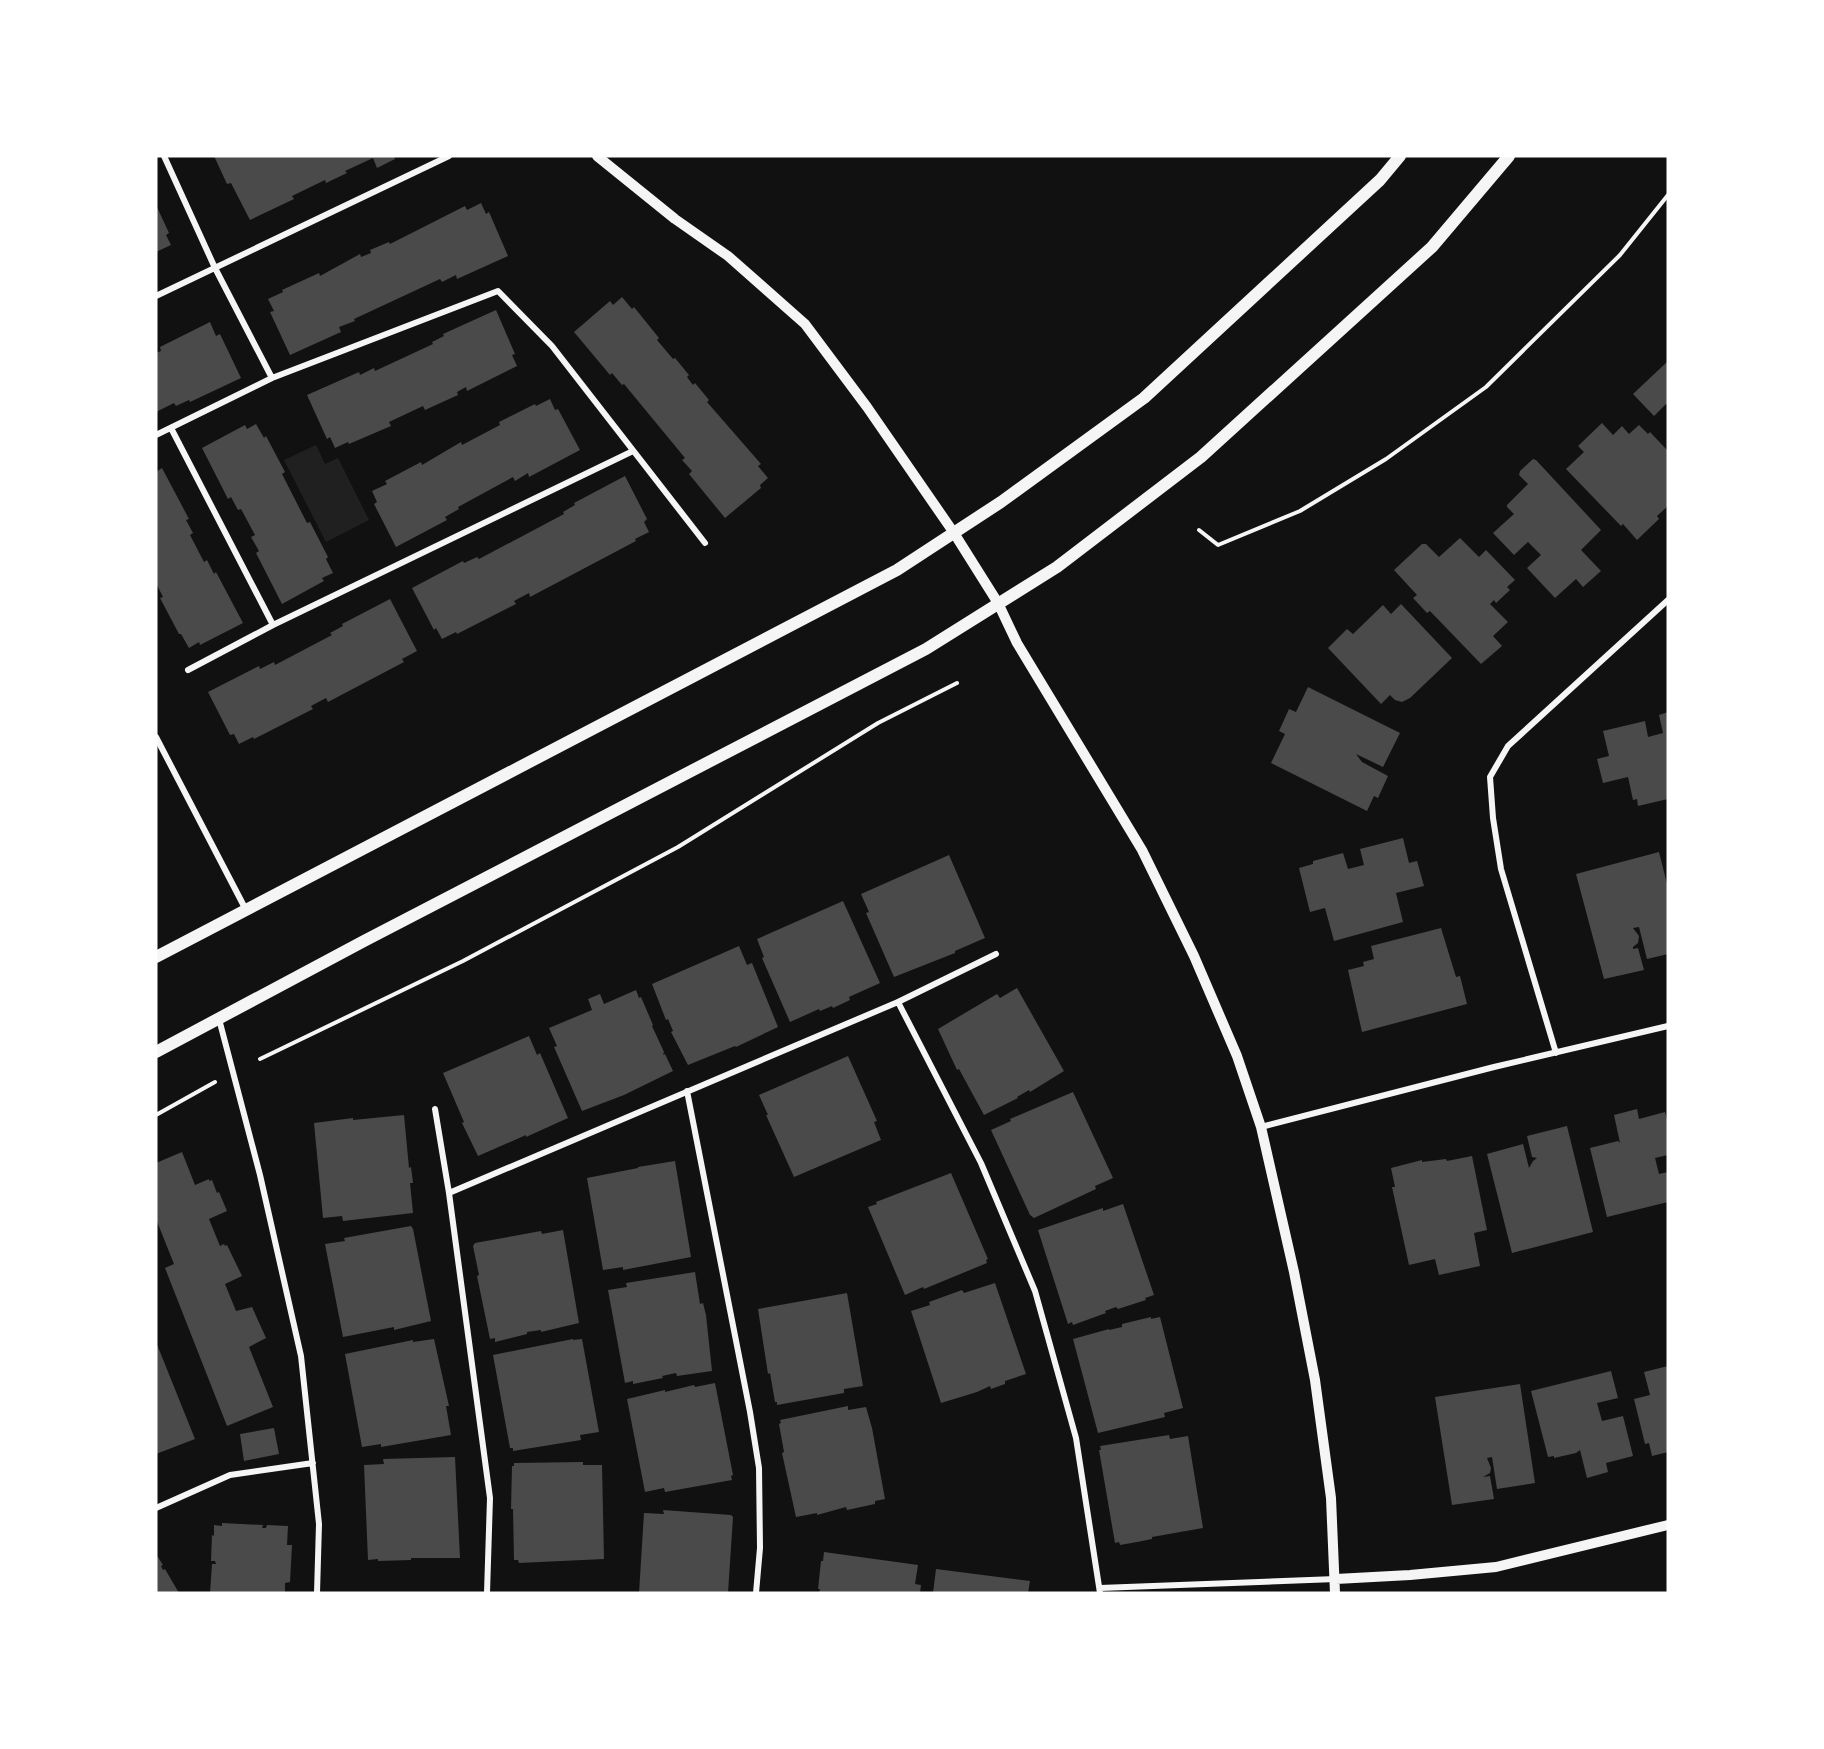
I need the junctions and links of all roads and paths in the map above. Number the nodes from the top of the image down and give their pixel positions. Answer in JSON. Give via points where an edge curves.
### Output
{"nodes":[{"id":1,"x":164,"y":156,"type":"edge"},
{"id":2,"x":449,"y":156,"type":"edge"},
{"id":3,"x":597,"y":156,"type":"edge"},
{"id":4,"x":1400,"y":156,"type":"edge"},
{"id":5,"x":1509,"y":156,"type":"edge"},
{"id":6,"x":1668,"y":195,"type":"edge"},
{"id":7,"x":215,"y":268,"type":"junction"},
{"id":8,"x":156,"y":296,"type":"edge"},
{"id":9,"x":272,"y":378,"type":"junction"},
{"id":10,"x":171,"y":428,"type":"junction"},
{"id":11,"x":156,"y":435,"type":"edge"},
{"id":12,"x":633,"y":452,"type":"junction"},
{"id":13,"x":1199,"y":530,"type":"dead end"},
{"id":14,"x":954,"y":533,"type":"junction"},
{"id":15,"x":705,"y":543,"type":"dead end"},
{"id":16,"x":1668,"y":600,"type":"edge"},
{"id":17,"x":998,"y":603,"type":"junction"},
{"id":18,"x":273,"y":625,"type":"junction"},
{"id":19,"x":188,"y":670,"type":"dead end"},
{"id":20,"x":957,"y":682,"type":"dead end"},
{"id":21,"x":156,"y":737,"type":"edge"},
{"id":22,"x":246,"y":909,"type":"junction"},
{"id":23,"x":996,"y":954,"type":"dead end"},
{"id":24,"x":156,"y":957,"type":"edge"},
{"id":25,"x":898,"y":1002,"type":"junction"},
{"id":26,"x":219,"y":1018,"type":"junction"},
{"id":27,"x":1668,"y":1026,"type":"edge"},
{"id":28,"x":156,"y":1052,"type":"edge"},
{"id":29,"x":1556,"y":1053,"type":"junction"},
{"id":30,"x":260,"y":1059,"type":"dead end"},
{"id":31,"x":219,"y":1080,"type":"dead end"},
{"id":32,"x":687,"y":1091,"type":"junction"},
{"id":33,"x":435,"y":1109,"type":"dead end"},
{"id":34,"x":156,"y":1115,"type":"edge"},
{"id":35,"x":1261,"y":1127,"type":"junction"},
{"id":36,"x":449,"y":1193,"type":"junction"},
{"id":37,"x":313,"y":1462,"type":"junction"},
{"id":38,"x":156,"y":1508,"type":"edge"},
{"id":39,"x":1668,"y":1525,"type":"edge"},
{"id":40,"x":1336,"y":1579,"type":"junction"},
{"id":41,"x":1100,"y":1591,"type":"edge"},
{"id":42,"x":317,"y":1593,"type":"edge"},
{"id":43,"x":487,"y":1593,"type":"edge"},
{"id":44,"x":756,"y":1593,"type":"edge"},
{"id":45,"x":1335,"y":1593,"type":"edge"}],
"edges":[{"from":1,"to":7,"type":"street"},
{"from":2,"to":7,"type":"street"},
{"from":3,"to":14,"type":"street","via":[[728,256],[805,324]]},
{"from":4,"to":14,"type":"main road","via":[[1380,180],[1144,398]]},
{"from":5,"to":17,"type":"main road","via":[[1432,247],[1201,458],[1056,567]]},
{"from":6,"to":13,"type":"path","via":[[1620,255],[1486,387],[1386,459],[1300,511],[1218,545]]},
{"from":7,"to":8,"type":"street"},
{"from":7,"to":9,"type":"street"},
{"from":9,"to":10,"type":"street"},
{"from":9,"to":12,"type":"street","via":[[498,291],[552,346]]},
{"from":10,"to":11,"type":"street"},
{"from":10,"to":18,"type":"street"},
{"from":12,"to":15,"type":"street"},
{"from":12,"to":18,"type":"street"},
{"from":14,"to":17,"type":"street"},
{"from":14,"to":22,"type":"main road","via":[[897,570]]},
{"from":16,"to":29,"type":"street","via":[[1508,746],[1490,777],[1501,869]]},
{"from":17,"to":26,"type":"main road","via":[[926,649]]},
{"from":17,"to":35,"type":"street","via":[[1017,643],[1142,850],[1229,1036]]},
{"from":18,"to":19,"type":"street"},
{"from":20,"to":30,"type":"path","via":[[878,723],[678,847],[463,961]]},
{"from":21,"to":22,"type":"street"},
{"from":22,"to":24,"type":"main road"},
{"from":23,"to":25,"type":"street"},
{"from":25,"to":32,"type":"street"},
{"from":25,"to":41,"type":"street","via":[[981,1163],[1035,1291],[1076,1438]]},
{"from":26,"to":28,"type":"main road"},
{"from":26,"to":37,"type":"street","via":[[301,1356]]},
{"from":27,"to":29,"type":"street"},
{"from":29,"to":35,"type":"street"},
{"from":31,"to":34,"type":"path"},
{"from":32,"to":36,"type":"street"},
{"from":32,"to":44,"type":"street","via":[[759,1468]]},
{"from":33,"to":36,"type":"street"},
{"from":35,"to":40,"type":"street","via":[[1315,1380],[1331,1498]]},
{"from":36,"to":43,"type":"street","via":[[490,1498]]},
{"from":37,"to":38,"type":"street","via":[[230,1475]]},
{"from":37,"to":42,"type":"street","via":[[319,1524]]},
{"from":39,"to":40,"type":"street","via":[[1496,1567]]},
{"from":40,"to":41,"type":"street"},
{"from":40,"to":45,"type":"street"}]}
